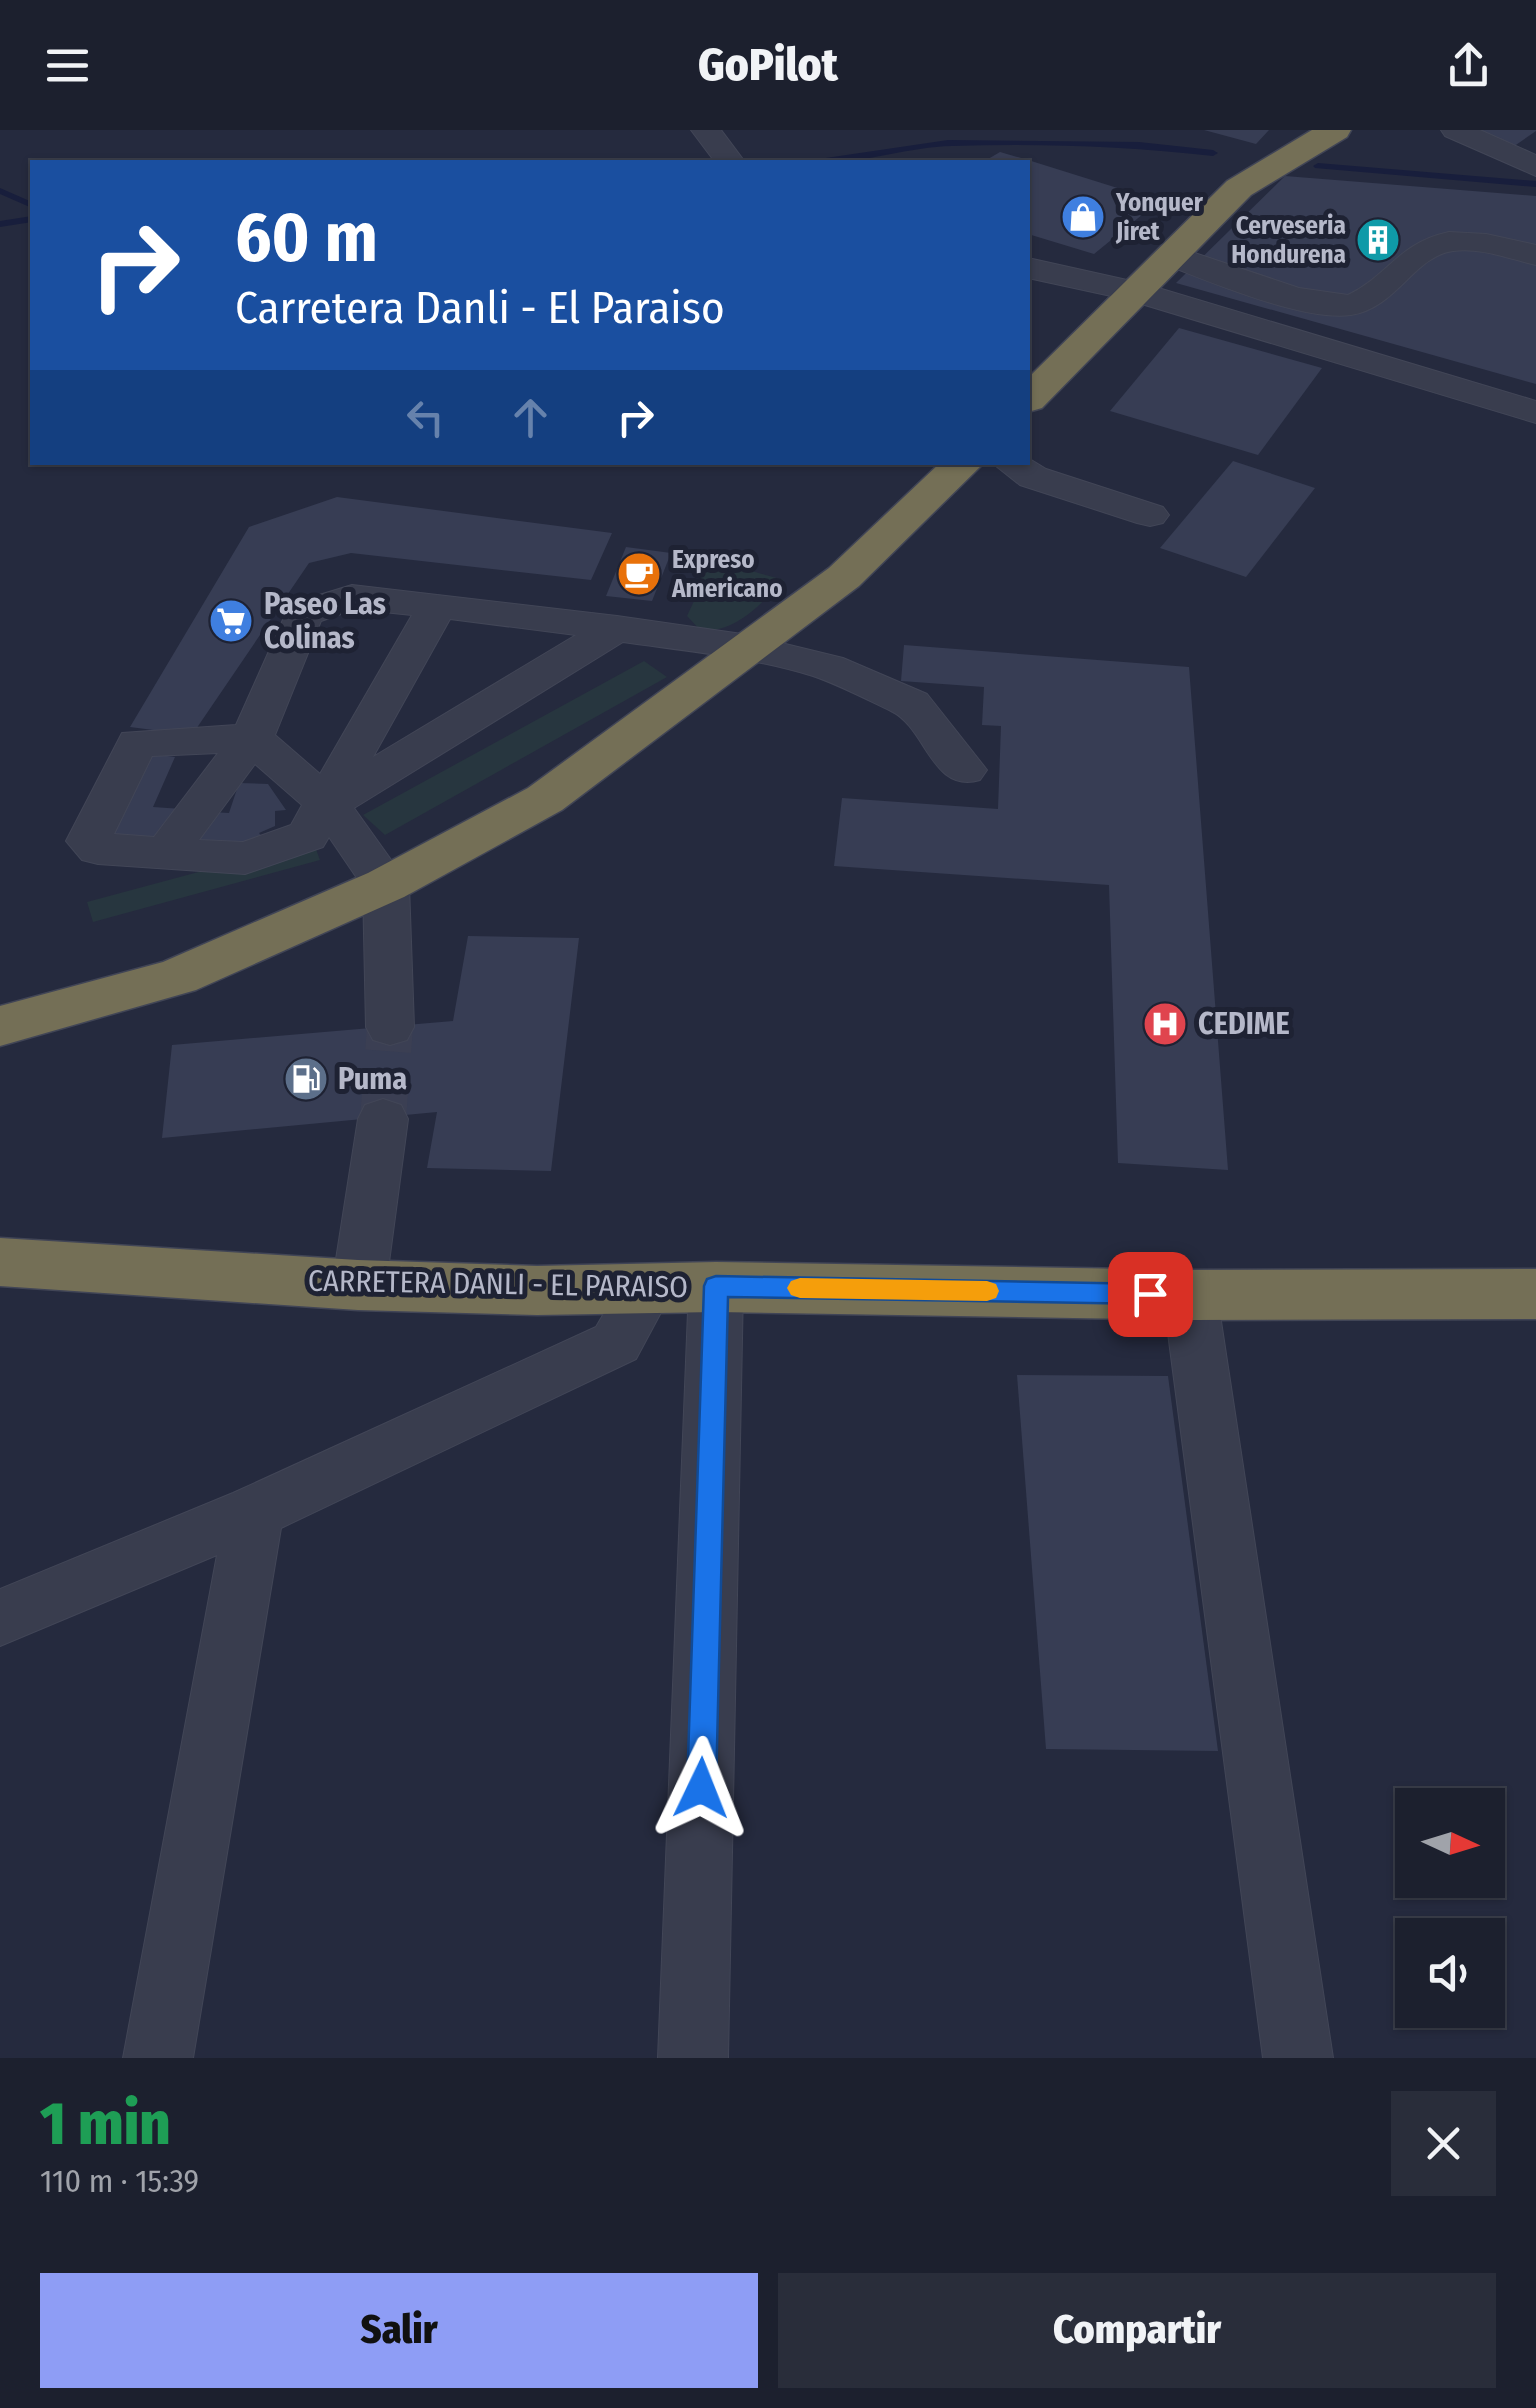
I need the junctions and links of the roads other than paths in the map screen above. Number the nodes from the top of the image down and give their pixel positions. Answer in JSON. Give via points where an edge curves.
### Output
{"nodes":[{"id":1,"x":706,"y":130,"type":"edge"},
{"id":2,"x":1334,"y":130,"type":"edge"},
{"id":3,"x":1456,"y":130,"type":"edge"},
{"id":4,"x":728,"y":160,"type":"edge"},
{"id":5,"x":1536,"y":167,"type":"edge"},
{"id":6,"x":1536,"y":254,"type":"edge"},
{"id":7,"x":1171,"y":255,"type":"junction"},
{"id":8,"x":1030,"y":268,"type":"edge"},
{"id":9,"x":1133,"y":291,"type":"junction"},
{"id":10,"x":1030,"y":398,"type":"edge"},
{"id":11,"x":1536,"y":412,"type":"edge"},
{"id":12,"x":962,"y":465,"type":"edge"},
{"id":13,"x":1015,"y":465,"type":"edge"},
{"id":14,"x":1150,"y":515,"type":"dead end"},
{"id":15,"x":436,"y":606,"type":"junction"},
{"id":16,"x":617,"y":628,"type":"junction"},
{"id":17,"x":748,"y":648,"type":"junction"},
{"id":18,"x":252,"y":738,"type":"junction"},
{"id":19,"x":965,"y":770,"type":"dead end"},
{"id":20,"x":328,"y":804,"type":"junction"},
{"id":21,"x":164,"y":855,"type":"junction"},
{"id":22,"x":386,"y":884,"type":"junction"},
{"id":23,"x":0,"y":1026,"type":"edge"},
{"id":24,"x":390,"y":1027,"type":"tunnel mouth"},
{"id":25,"x":383,"y":1119,"type":"tunnel mouth"},
{"id":26,"x":0,"y":1262,"type":"edge"},
{"id":27,"x":360,"y":1285,"type":"junction"},
{"id":28,"x":716,"y":1286,"type":"junction"},
{"id":29,"x":646,"y":1290,"type":"junction"},
{"id":30,"x":1190,"y":1294,"type":"junction"},
{"id":31,"x":1534,"y":1300,"type":"edge"},
{"id":32,"x":254,"y":1512,"type":"junction"},
{"id":33,"x":0,"y":1618,"type":"edge"},
{"id":34,"x":158,"y":2058,"type":"edge"},
{"id":35,"x":694,"y":2058,"type":"edge"},
{"id":36,"x":1298,"y":2058,"type":"edge"}],
"edges":[{"from":1,"to":4,"type":"street"},
{"from":2,"to":7,"type":"highway","via":[[1239,188]]},
{"from":3,"to":5,"type":"street"},
{"from":6,"to":7,"type":"street","via":[[1465,241],[1437,244],[1364,300],[1339,306]]},
{"from":7,"to":9,"type":"highway"},
{"from":8,"to":9,"type":"street"},
{"from":9,"to":10,"type":"highway"},
{"from":9,"to":11,"type":"street"},
{"from":12,"to":17,"type":"highway","via":[[844,577]]},
{"from":13,"to":14,"type":"street"},
{"from":15,"to":16,"type":"street"},
{"from":15,"to":18,"type":"street","via":[[352,597],[304,613]]},
{"from":15,"to":20,"type":"street"},
{"from":16,"to":17,"type":"street"},
{"from":16,"to":20,"type":"street"},
{"from":17,"to":19,"type":"street","via":[[828,667],[912,704]]},
{"from":17,"to":22,"type":"highway","via":[[545,800]]},
{"from":18,"to":20,"type":"street"},
{"from":18,"to":21,"type":"street"},
{"from":18,"to":21,"type":"street","via":[[137,743],[88,842],[98,849]]},
{"from":20,"to":21,"type":"street","via":[[308,836],[245,858]]},
{"from":20,"to":22,"type":"street"},
{"from":22,"to":23,"type":"highway","via":[[178,976]]},
{"from":22,"to":24,"type":"street"},
{"from":25,"to":27,"type":"street"},
{"from":26,"to":27,"type":"highway","name":"CARRETERA DANLI - EL PARAISO"},
{"from":27,"to":29,"type":"highway","name":"CARRETERA DANLI - EL PARAISO"},
{"from":28,"to":29,"type":"highway","name":"CARRETERA DANLI - EL PARAISO"},
{"from":28,"to":30,"type":"highway","name":"CARRETERA DANLI - EL PARAISO"},
{"from":28,"to":35,"type":"street"},
{"from":29,"to":32,"type":"street","via":[[616,1343]]},
{"from":30,"to":31,"type":"highway","name":"CARRETERA DANLI - EL PARAISO"},
{"from":30,"to":36,"type":"street"},
{"from":32,"to":33,"type":"street"},
{"from":32,"to":34,"type":"street"}]}
